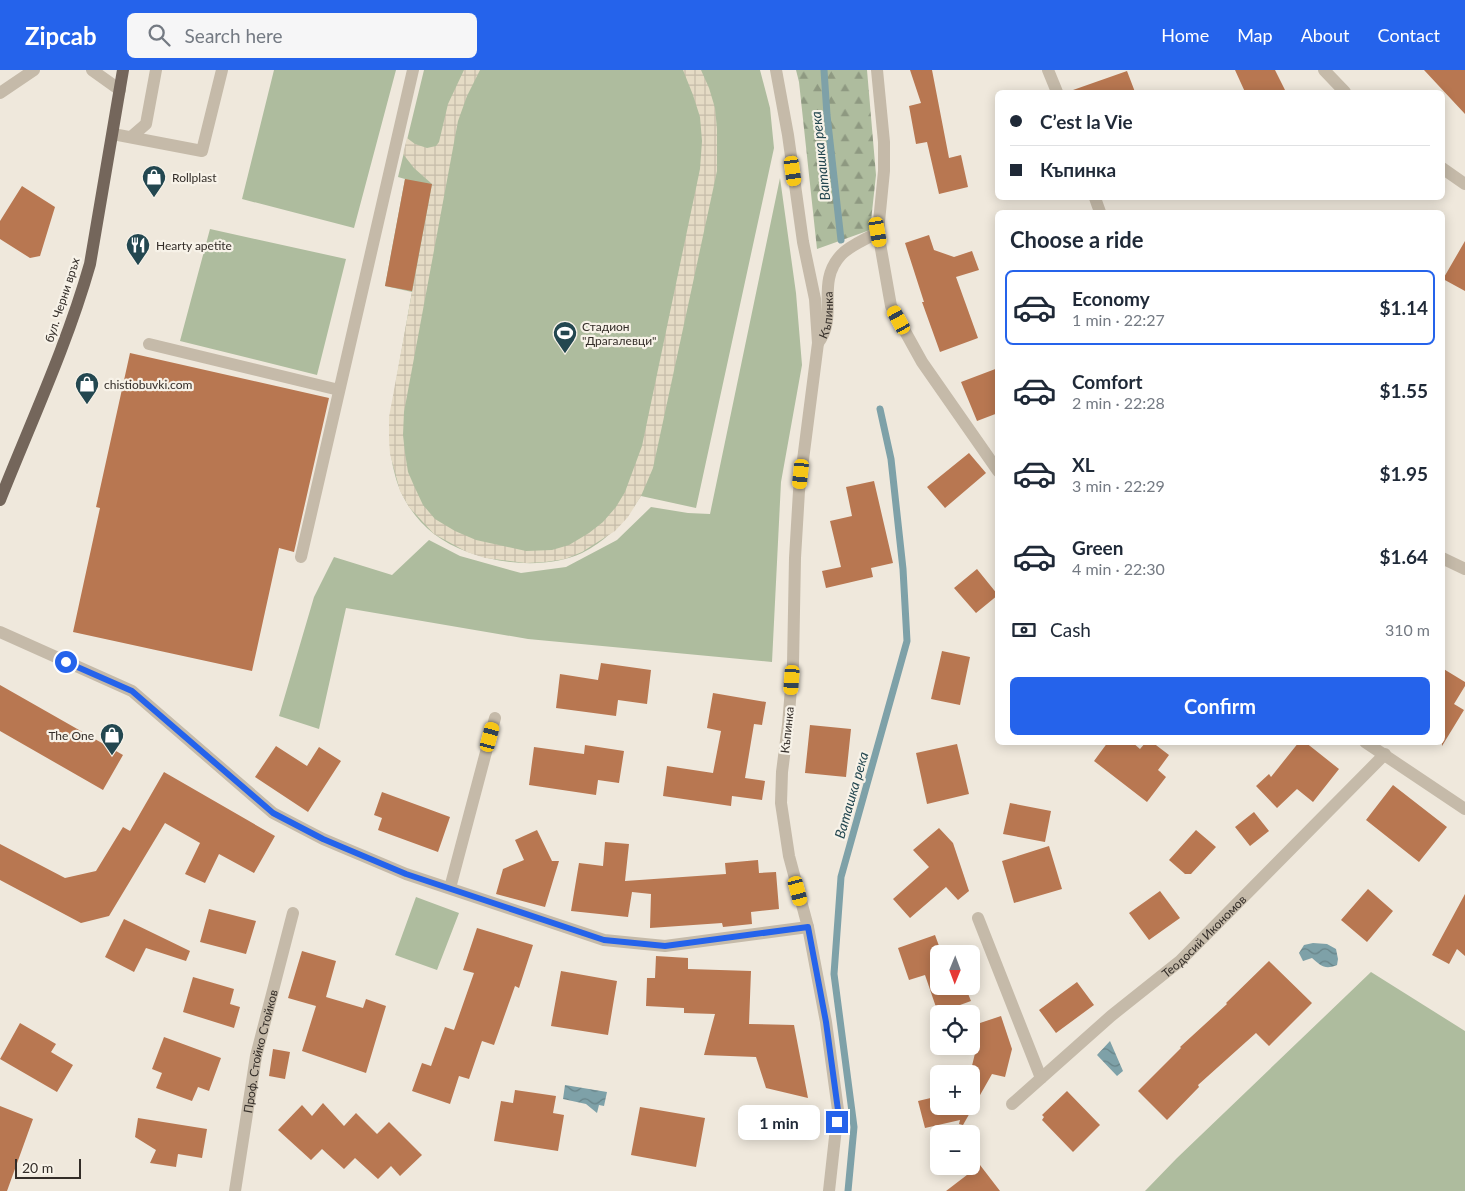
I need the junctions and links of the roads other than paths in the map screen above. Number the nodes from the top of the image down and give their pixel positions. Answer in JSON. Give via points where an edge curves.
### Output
{"nodes":[{"id":1,"x":34,"y":70,"type":"edge"},
{"id":2,"x":92,"y":70,"type":"edge"},
{"id":3,"x":123,"y":70,"type":"edge"},
{"id":4,"x":156,"y":70,"type":"edge"},
{"id":5,"x":222,"y":70,"type":"edge"},
{"id":6,"x":413,"y":70,"type":"edge"},
{"id":7,"x":776,"y":70,"type":"edge"},
{"id":8,"x":877,"y":70,"type":"edge"},
{"id":9,"x":1048,"y":70,"type":"edge"},
{"id":10,"x":1324,"y":70,"type":"edge"},
{"id":11,"x":120,"y":90,"type":"junction"},
{"id":12,"x":1056,"y":90,"type":"edge"},
{"id":13,"x":1343,"y":90,"type":"edge"},
{"id":14,"x":0,"y":93,"type":"edge"},
{"id":15,"x":113,"y":134,"type":"junction"},
{"id":16,"x":131,"y":137,"type":"junction"},
{"id":17,"x":1445,"y":170,"type":"edge"},
{"id":18,"x":1465,"y":184,"type":"edge"},
{"id":19,"x":878,"y":232,"type":"junction"},
{"id":20,"x":818,"y":342,"type":"junction"},
{"id":21,"x":149,"y":344,"type":"dead end"},
{"id":22,"x":339,"y":390,"type":"junction"},
{"id":23,"x":995,"y":467,"type":"edge"},
{"id":24,"x":0,"y":500,"type":"edge"},
{"id":25,"x":301,"y":557,"type":"dead end"},
{"id":26,"x":1445,"y":559,"type":"edge"},
{"id":27,"x":1465,"y":568,"type":"edge"},
{"id":28,"x":0,"y":632,"type":"edge"},
{"id":29,"x":495,"y":718,"type":"dead end"},
{"id":30,"x":1370,"y":745,"type":"edge"},
{"id":31,"x":1385,"y":754,"type":"junction"},
{"id":32,"x":1465,"y":809,"type":"edge"},
{"id":33,"x":450,"y":888,"type":"junction"},
{"id":34,"x":293,"y":913,"type":"dead end"},
{"id":35,"x":978,"y":918,"type":"dead end"},
{"id":36,"x":808,"y":927,"type":"junction"},
{"id":37,"x":1041,"y":1078,"type":"junction"},
{"id":38,"x":1012,"y":1104,"type":"dead end"},
{"id":39,"x":235,"y":1191,"type":"edge"},
{"id":40,"x":829,"y":1191,"type":"edge"}],
"edges":[{"from":1,"to":14,"type":"street"},
{"from":2,"to":11,"type":"street"},
{"from":3,"to":11,"type":"main road","name":"бул. Черни връх"},
{"from":4,"to":16,"type":"street","via":[[146,124]]},
{"from":5,"to":16,"type":"street","via":[[202,151]]},
{"from":6,"to":22,"type":"street"},
{"from":7,"to":20,"type":"street","via":[[803,242],[816,300]]},
{"from":8,"to":19,"type":"street","via":[[884,142]]},
{"from":9,"to":12,"type":"street"},
{"from":10,"to":13,"type":"street"},
{"from":11,"to":15,"type":"main road","name":"бул. Черни връх"},
{"from":15,"to":16,"type":"street"},
{"from":15,"to":24,"type":"main road","name":"бул. Черни връх","via":[[82,292]]},
{"from":17,"to":18,"type":"street"},
{"from":19,"to":20,"type":"street","name":"Къпинка","via":[[843,253],[832,267],[827,282],[827,321]]},
{"from":19,"to":23,"type":"street","via":[[891,306],[922,362]]},
{"from":20,"to":36,"type":"street","name":"Къпинка","via":[[799,491],[793,664],[781,803],[789,856]]},
{"from":21,"to":22,"type":"street"},
{"from":22,"to":25,"type":"street"},
{"from":26,"to":27,"type":"street"},
{"from":28,"to":33,"type":"street","via":[[132,691],[273,813],[323,839],[406,874]]},
{"from":29,"to":33,"type":"street"},
{"from":30,"to":31,"type":"street"},
{"from":31,"to":32,"type":"street"},
{"from":31,"to":37,"type":"street","name":"Теодосий Икономов","via":[[1180,961]]},
{"from":33,"to":36,"type":"street","via":[[604,940],[665,946]]},
{"from":34,"to":39,"type":"street","name":"Проф. Стойко Стойков","via":[[256,1056]]},
{"from":35,"to":37,"type":"street"},
{"from":36,"to":40,"type":"street","name":"Къпинка","via":[[838,1110]]},
{"from":37,"to":38,"type":"street","name":"Теодосий Икономов"}]}
